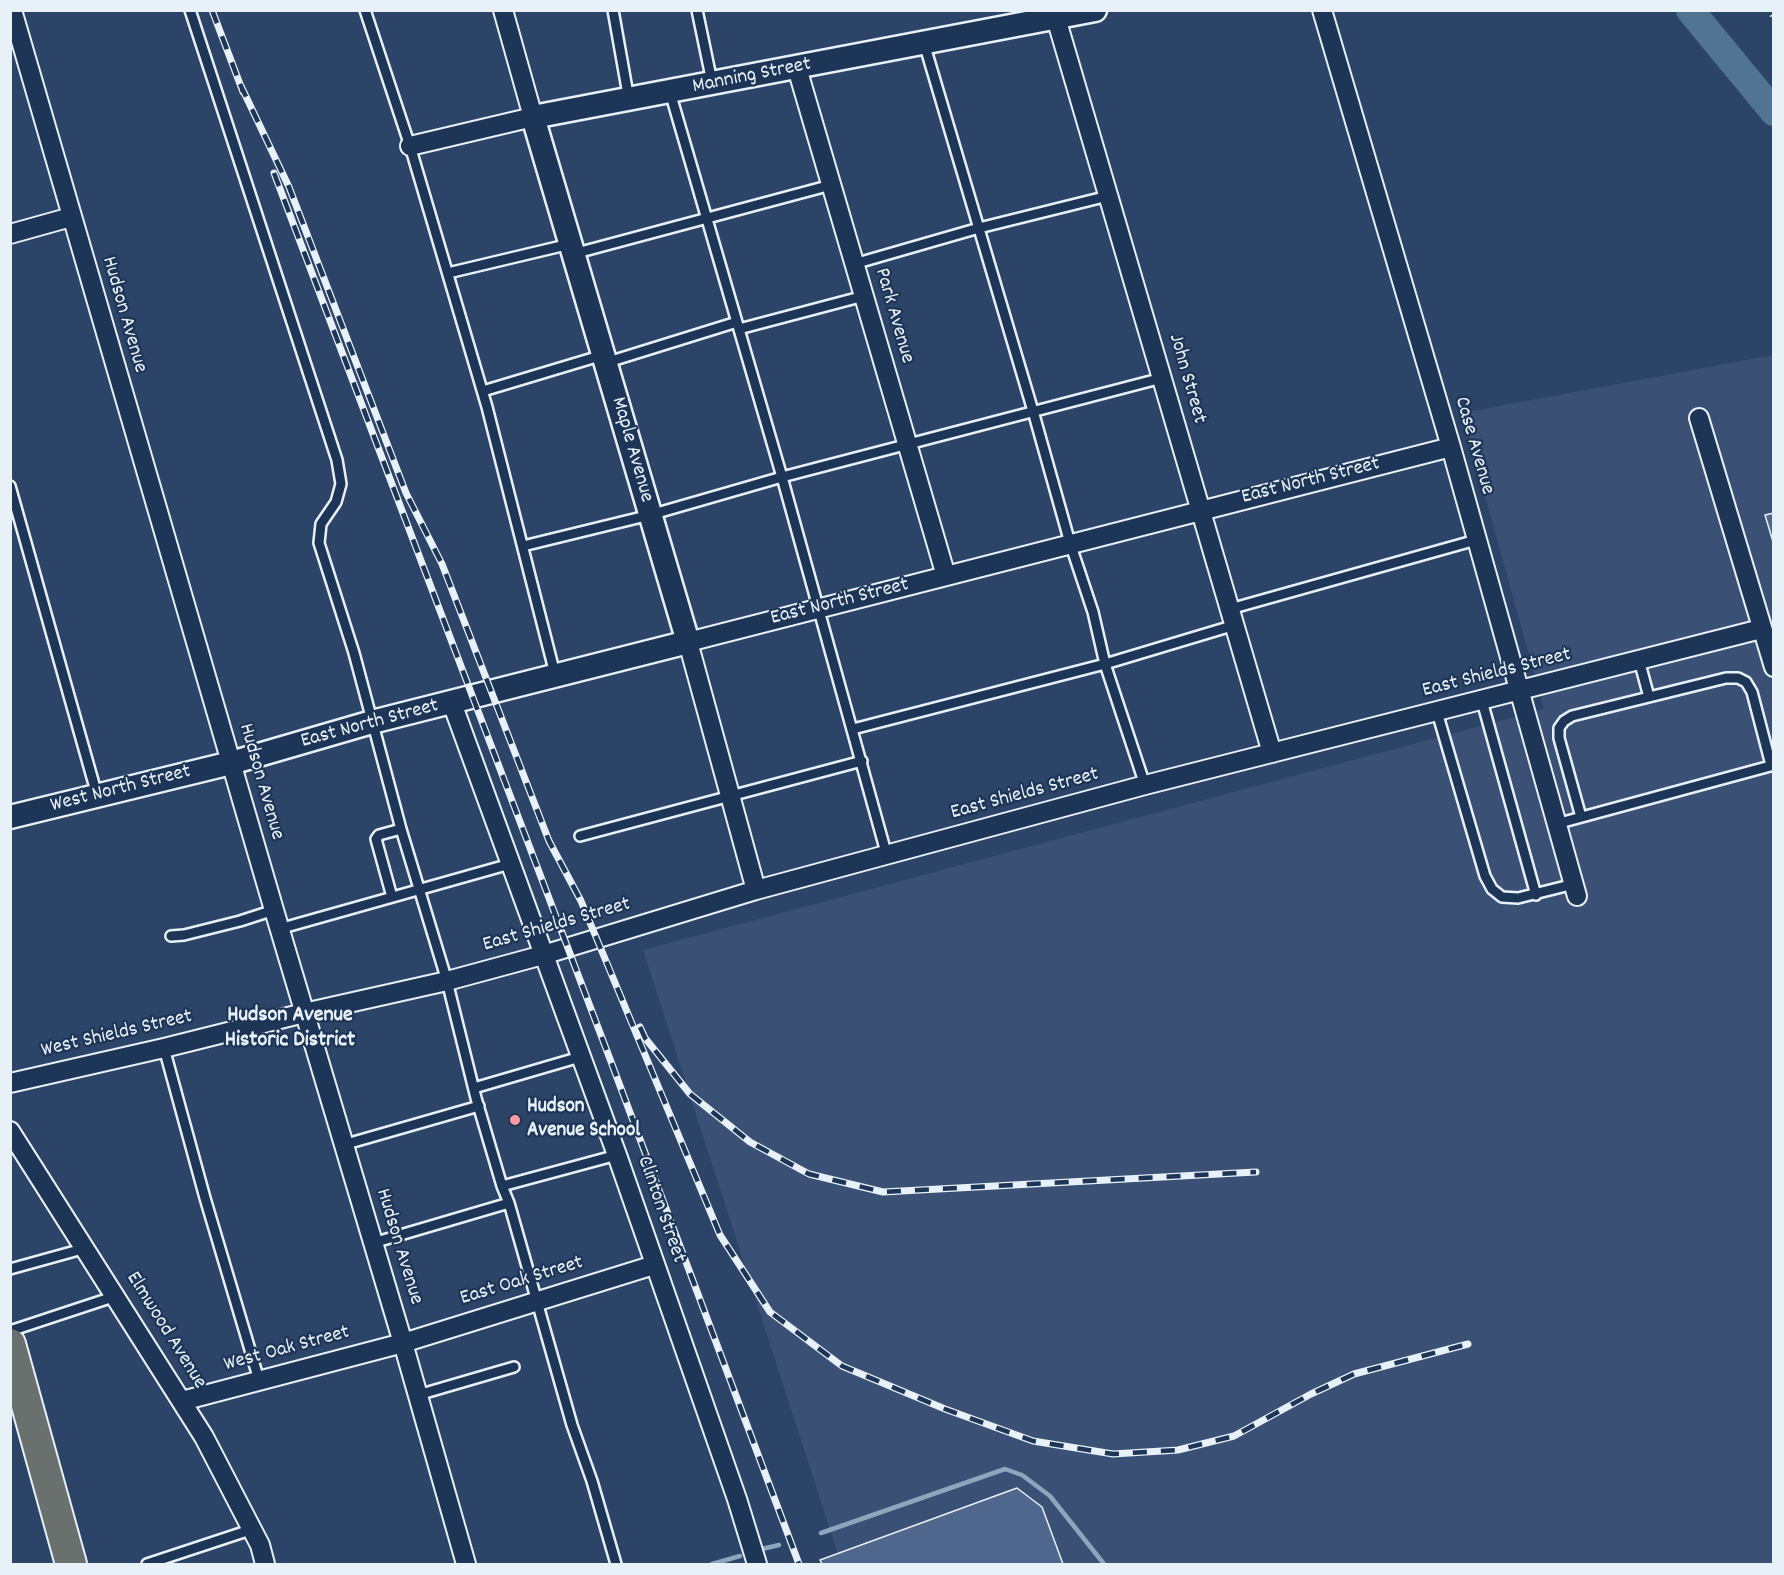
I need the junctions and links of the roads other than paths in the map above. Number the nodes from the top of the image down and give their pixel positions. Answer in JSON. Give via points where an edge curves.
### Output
{"nodes":[{"id":1,"x":12,"y":10,"type":"edge"},
{"id":2,"x":190,"y":10,"type":"edge"},
{"id":3,"x":364,"y":10,"type":"edge"},
{"id":4,"x":503,"y":10,"type":"edge"},
{"id":5,"x":613,"y":10,"type":"edge"},
{"id":6,"x":697,"y":10,"type":"edge"},
{"id":7,"x":1095,"y":10,"type":"edge"},
{"id":8,"x":1322,"y":10,"type":"edge"},
{"id":9,"x":1054,"y":14,"type":"edge"},
{"id":10,"x":924,"y":43,"type":"junction"},
{"id":11,"x":797,"y":68,"type":"junction"},
{"id":12,"x":712,"y":84,"type":"junction"},
{"id":13,"x":670,"y":92,"type":"junction"},
{"id":14,"x":630,"y":100,"type":"junction"},
{"id":15,"x":533,"y":117,"type":"junction"},
{"id":16,"x":410,"y":146,"type":"junction"},
{"id":17,"x":831,"y":185,"type":"junction"},
{"id":18,"x":1108,"y":196,"type":"junction"},
{"id":19,"x":71,"y":216,"type":"junction"},
{"id":20,"x":706,"y":217,"type":"junction"},
{"id":21,"x":979,"y":228,"type":"junction"},
{"id":22,"x":10,"y":234,"type":"edge"},
{"id":23,"x":572,"y":249,"type":"junction"},
{"id":24,"x":854,"y":264,"type":"junction"},
{"id":25,"x":448,"y":273,"type":"junction"},
{"id":26,"x":864,"y":296,"type":"junction"},
{"id":27,"x":738,"y":325,"type":"junction"},
{"id":28,"x":604,"y":359,"type":"junction"},
{"id":29,"x":1162,"y":378,"type":"junction"},
{"id":30,"x":483,"y":391,"type":"junction"},
{"id":31,"x":1033,"y":411,"type":"junction"},
{"id":32,"x":1699,"y":418,"type":"dead end"},
{"id":33,"x":908,"y":446,"type":"junction"},
{"id":34,"x":1451,"y":447,"type":"junction"},
{"id":35,"x":782,"y":477,"type":"junction"},
{"id":36,"x":10,"y":486,"type":"edge"},
{"id":37,"x":1201,"y":510,"type":"junction"},
{"id":38,"x":650,"y":515,"type":"junction"},
{"id":39,"x":1476,"y":540,"type":"junction"},
{"id":40,"x":1070,"y":543,"type":"junction"},
{"id":41,"x":522,"y":546,"type":"junction"},
{"id":42,"x":946,"y":576,"type":"junction"},
{"id":43,"x":818,"y":609,"type":"junction"},
{"id":44,"x":1232,"y":617,"type":"junction"},
{"id":45,"x":1761,"y":628,"type":"junction"},
{"id":46,"x":688,"y":642,"type":"junction"},
{"id":47,"x":1639,"y":660,"type":"junction"},
{"id":48,"x":1105,"y":664,"type":"junction"},
{"id":49,"x":1773,"y":667,"type":"edge"},
{"id":50,"x":555,"y":676,"type":"junction"},
{"id":51,"x":1518,"y":692,"type":"junction"},
{"id":52,"x":1649,"y":697,"type":"junction"},
{"id":53,"x":1482,"y":701,"type":"junction"},
{"id":54,"x":452,"y":703,"type":"junction"},
{"id":55,"x":1437,"y":712,"type":"junction"},
{"id":56,"x":372,"y":722,"type":"junction"},
{"id":57,"x":853,"y":729,"type":"junction"},
{"id":58,"x":1272,"y":753,"type":"junction"},
{"id":59,"x":862,"y":761,"type":"junction"},
{"id":60,"x":231,"y":763,"type":"junction"},
{"id":61,"x":1772,"y":765,"type":"edge"},
{"id":62,"x":1145,"y":785,"type":"junction"},
{"id":63,"x":730,"y":796,"type":"junction"},
{"id":64,"x":98,"y":797,"type":"junction"},
{"id":65,"x":10,"y":817,"type":"edge"},
{"id":66,"x":1581,"y":817,"type":"junction"},
{"id":67,"x":1556,"y":824,"type":"junction"},
{"id":68,"x":401,"y":829,"type":"junction"},
{"id":69,"x":580,"y":836,"type":"dead end"},
{"id":70,"x":887,"y":856,"type":"junction"},
{"id":71,"x":510,"y":864,"type":"junction"},
{"id":72,"x":420,"y":889,"type":"junction"},
{"id":73,"x":756,"y":890,"type":"junction"},
{"id":74,"x":1575,"y":890,"type":"joint"},
{"id":75,"x":1536,"y":895,"type":"junction"},
{"id":76,"x":392,"y":897,"type":"junction"},
{"id":77,"x":274,"y":910,"type":"junction"},
{"id":78,"x":279,"y":929,"type":"junction"},
{"id":79,"x":171,"y":936,"type":"dead end"},
{"id":80,"x":543,"y":955,"type":"junction"},
{"id":81,"x":447,"y":981,"type":"junction"},
{"id":82,"x":304,"y":1013,"type":"junction"},
{"id":83,"x":164,"y":1048,"type":"junction"},
{"id":84,"x":580,"y":1056,"type":"junction"},
{"id":85,"x":10,"y":1083,"type":"edge"},
{"id":86,"x":474,"y":1088,"type":"junction"},
{"id":87,"x":479,"y":1106,"type":"junction"},
{"id":88,"x":10,"y":1131,"type":"edge"},
{"id":89,"x":343,"y":1145,"type":"junction"},
{"id":90,"x":617,"y":1155,"type":"junction"},
{"id":91,"x":502,"y":1186,"type":"junction"},
{"id":92,"x":509,"y":1203,"type":"junction"},
{"id":93,"x":373,"y":1243,"type":"junction"},
{"id":94,"x":86,"y":1248,"type":"junction"},
{"id":95,"x":654,"y":1265,"type":"junction"},
{"id":96,"x":10,"y":1269,"type":"edge"},
{"id":97,"x":116,"y":1296,"type":"junction"},
{"id":98,"x":537,"y":1301,"type":"junction"},
{"id":99,"x":10,"y":1331,"type":"edge"},
{"id":100,"x":403,"y":1342,"type":"junction"},
{"id":101,"x":10,"y":1344,"type":"edge"},
{"id":102,"x":514,"y":1366,"type":"dead end"},
{"id":103,"x":260,"y":1380,"type":"junction"},
{"id":104,"x":418,"y":1395,"type":"junction"},
{"id":105,"x":182,"y":1401,"type":"junction"},
{"id":106,"x":250,"y":1530,"type":"junction"},
{"id":107,"x":71,"y":1564,"type":"edge"},
{"id":108,"x":147,"y":1564,"type":"edge"},
{"id":109,"x":265,"y":1564,"type":"edge"},
{"id":110,"x":466,"y":1564,"type":"edge"},
{"id":111,"x":616,"y":1564,"type":"edge"},
{"id":112,"x":757,"y":1564,"type":"edge"}],
"edges":[{"from":1,"to":19,"type":"street","name":"Hudson Avenue"},
{"from":2,"to":56,"type":"lane","via":[[337,460],[341,484],[336,502],[321,524],[319,543]]},
{"from":3,"to":16,"type":"lane"},
{"from":4,"to":15,"type":"street","name":"Maple Avenue"},
{"from":5,"to":14,"type":"lane"},
{"from":6,"to":12,"type":"lane"},
{"from":7,"to":9,"type":"street","name":"Manning Street"},
{"from":8,"to":34,"type":"street","name":"Case Avenue"},
{"from":9,"to":10,"type":"street","name":"Manning Street"},
{"from":9,"to":18,"type":"street","name":"John Street"},
{"from":10,"to":11,"type":"street","name":"Manning Street"},
{"from":10,"to":21,"type":"lane"},
{"from":11,"to":12,"type":"street","name":"Manning Street"},
{"from":11,"to":17,"type":"street","name":"Park Avenue"},
{"from":12,"to":13,"type":"street","name":"Manning Street"},
{"from":13,"to":14,"type":"street","name":"Manning Street"},
{"from":13,"to":20,"type":"lane"},
{"from":14,"to":15,"type":"street","name":"Manning Street"},
{"from":15,"to":16,"type":"street","name":"Manning Street"},
{"from":15,"to":23,"type":"street","name":"Maple Avenue"},
{"from":16,"to":25,"type":"lane"},
{"from":17,"to":20,"type":"lane"},
{"from":17,"to":24,"type":"street","name":"Park Avenue"},
{"from":18,"to":21,"type":"lane"},
{"from":18,"to":29,"type":"street","name":"John Street"},
{"from":19,"to":22,"type":"street"},
{"from":19,"to":60,"type":"street","name":"Hudson Avenue"},
{"from":20,"to":23,"type":"lane"},
{"from":20,"to":27,"type":"lane"},
{"from":21,"to":24,"type":"lane"},
{"from":21,"to":31,"type":"lane"},
{"from":23,"to":25,"type":"lane"},
{"from":23,"to":28,"type":"street","name":"Maple Avenue"},
{"from":24,"to":26,"type":"street","name":"Park Avenue"},
{"from":25,"to":30,"type":"lane"},
{"from":26,"to":27,"type":"lane"},
{"from":26,"to":33,"type":"street","name":"Park Avenue"},
{"from":27,"to":28,"type":"lane"},
{"from":27,"to":35,"type":"lane"},
{"from":28,"to":30,"type":"lane"},
{"from":28,"to":38,"type":"street","name":"Maple Avenue"},
{"from":29,"to":31,"type":"lane"},
{"from":29,"to":37,"type":"street","name":"John Street"},
{"from":30,"to":41,"type":"lane"},
{"from":31,"to":33,"type":"lane"},
{"from":31,"to":40,"type":"lane"},
{"from":32,"to":45,"type":"street"},
{"from":33,"to":35,"type":"lane"},
{"from":33,"to":42,"type":"street","name":"Park Avenue"},
{"from":34,"to":37,"type":"street","name":"East North Street"},
{"from":34,"to":39,"type":"street","name":"Case Avenue"},
{"from":35,"to":38,"type":"lane"},
{"from":35,"to":43,"type":"lane"},
{"from":36,"to":64,"type":"lane"},
{"from":37,"to":40,"type":"street","name":"East North Street"},
{"from":37,"to":44,"type":"street","name":"John Street"},
{"from":38,"to":41,"type":"lane"},
{"from":38,"to":46,"type":"street","name":"Maple Avenue"},
{"from":39,"to":44,"type":"lane"},
{"from":39,"to":51,"type":"street","name":"Case Avenue"},
{"from":40,"to":42,"type":"street","name":"East North Street"},
{"from":40,"to":48,"type":"lane"},
{"from":41,"to":50,"type":"lane"},
{"from":42,"to":43,"type":"street","name":"East North Street"},
{"from":43,"to":46,"type":"street","name":"East North Street"},
{"from":43,"to":57,"type":"lane"},
{"from":44,"to":48,"type":"lane"},
{"from":44,"to":58,"type":"street","name":"John Street"},
{"from":45,"to":47,"type":"street","name":"East Shields Street"},
{"from":45,"to":49,"type":"street"},
{"from":46,"to":50,"type":"street","name":"East North Street"},
{"from":46,"to":63,"type":"street","name":"Maple Avenue"},
{"from":47,"to":51,"type":"street","name":"East Shields Street"},
{"from":47,"to":52,"type":"lane"},
{"from":48,"to":57,"type":"lane"},
{"from":48,"to":62,"type":"lane"},
{"from":50,"to":54,"type":"street","name":"East North Street"},
{"from":51,"to":53,"type":"street","name":"East Shields Street"},
{"from":51,"to":67,"type":"street","name":"Case Avenue"},
{"from":52,"to":61,"type":"lane","via":[[1726,678],[1746,682]]},
{"from":52,"to":66,"type":"lane","via":[[1572,716],[1559,728]]},
{"from":53,"to":55,"type":"street","name":"East Shields Street"},
{"from":53,"to":75,"type":"lane"},
{"from":54,"to":56,"type":"street","name":"East North Street"},
{"from":54,"to":71,"type":"street","name":"Clinton Street"},
{"from":55,"to":58,"type":"street","name":"East Shields Street"},
{"from":55,"to":75,"type":"lane","via":[[1492,889],[1502,897]]},
{"from":56,"to":60,"type":"street","name":"East North Street"},
{"from":56,"to":68,"type":"lane"},
{"from":57,"to":59,"type":"lane"},
{"from":58,"to":62,"type":"street","name":"East Shields Street"},
{"from":59,"to":63,"type":"lane"},
{"from":59,"to":70,"type":"lane"},
{"from":60,"to":64,"type":"street","name":"West North Street"},
{"from":60,"to":77,"type":"street","name":"Hudson Avenue"},
{"from":61,"to":66,"type":"lane"},
{"from":62,"to":70,"type":"street","name":"East Shields Street"},
{"from":63,"to":69,"type":"lane"},
{"from":63,"to":73,"type":"street","name":"Maple Avenue"},
{"from":64,"to":65,"type":"street","name":"West North Street"},
{"from":66,"to":67,"type":"lane"},
{"from":67,"to":74,"type":"street","name":"Case Avenue"},
{"from":68,"to":72,"type":"lane"},
{"from":68,"to":76,"type":"lane","via":[[376,839]]},
{"from":70,"to":73,"type":"street","name":"East Shields Street"},
{"from":71,"to":72,"type":"lane"},
{"from":71,"to":80,"type":"street","name":"Clinton Street"},
{"from":72,"to":76,"type":"lane"},
{"from":72,"to":81,"type":"lane"},
{"from":73,"to":80,"type":"street","name":"East Shields Street"},
{"from":74,"to":75,"type":"lane"},
{"from":76,"to":78,"type":"lane"},
{"from":77,"to":78,"type":"street","name":"Hudson Avenue"},
{"from":77,"to":79,"type":"lane"},
{"from":78,"to":82,"type":"street","name":"Hudson Avenue"},
{"from":80,"to":81,"type":"street","name":"East Shields Street"},
{"from":80,"to":84,"type":"street","name":"Clinton Street"},
{"from":81,"to":82,"type":"street","name":"East Shields Street"},
{"from":81,"to":86,"type":"lane"},
{"from":82,"to":83,"type":"street","name":"West Shields Street"},
{"from":82,"to":89,"type":"street","name":"Hudson Avenue"},
{"from":83,"to":85,"type":"street","name":"West Shields Street"},
{"from":83,"to":103,"type":"lane"},
{"from":84,"to":86,"type":"lane"},
{"from":84,"to":90,"type":"street","name":"Clinton Street"},
{"from":86,"to":87,"type":"lane"},
{"from":87,"to":89,"type":"lane"},
{"from":87,"to":91,"type":"lane"},
{"from":88,"to":94,"type":"street","name":"Elmwood Avenue"},
{"from":89,"to":93,"type":"street","name":"Hudson Avenue"},
{"from":90,"to":91,"type":"lane"},
{"from":90,"to":95,"type":"street","name":"Clinton Street"},
{"from":91,"to":92,"type":"lane"},
{"from":92,"to":93,"type":"lane"},
{"from":92,"to":98,"type":"lane"},
{"from":93,"to":100,"type":"street","name":"Hudson Avenue"},
{"from":94,"to":96,"type":"lane"},
{"from":94,"to":97,"type":"street","name":"Elmwood Avenue"},
{"from":95,"to":98,"type":"street","name":"East Oak Street"},
{"from":95,"to":112,"type":"street","name":"Clinton Street"},
{"from":97,"to":99,"type":"lane"},
{"from":97,"to":105,"type":"street","name":"Elmwood Avenue"},
{"from":98,"to":100,"type":"street","name":"East Oak Street"},
{"from":98,"to":111,"type":"lane"},
{"from":100,"to":103,"type":"street","name":"West Oak Street"},
{"from":100,"to":104,"type":"street","name":"Hudson Avenue"},
{"from":101,"to":107,"type":"highway"},
{"from":102,"to":104,"type":"lane"},
{"from":103,"to":105,"type":"street","name":"West Oak Street"},
{"from":104,"to":110,"type":"street","name":"Hudson Avenue"},
{"from":105,"to":106,"type":"street","name":"Elmwood Avenue"},
{"from":106,"to":108,"type":"lane"},
{"from":106,"to":109,"type":"street","name":"Elmwood Avenue","via":[[260,1545]]}]}
